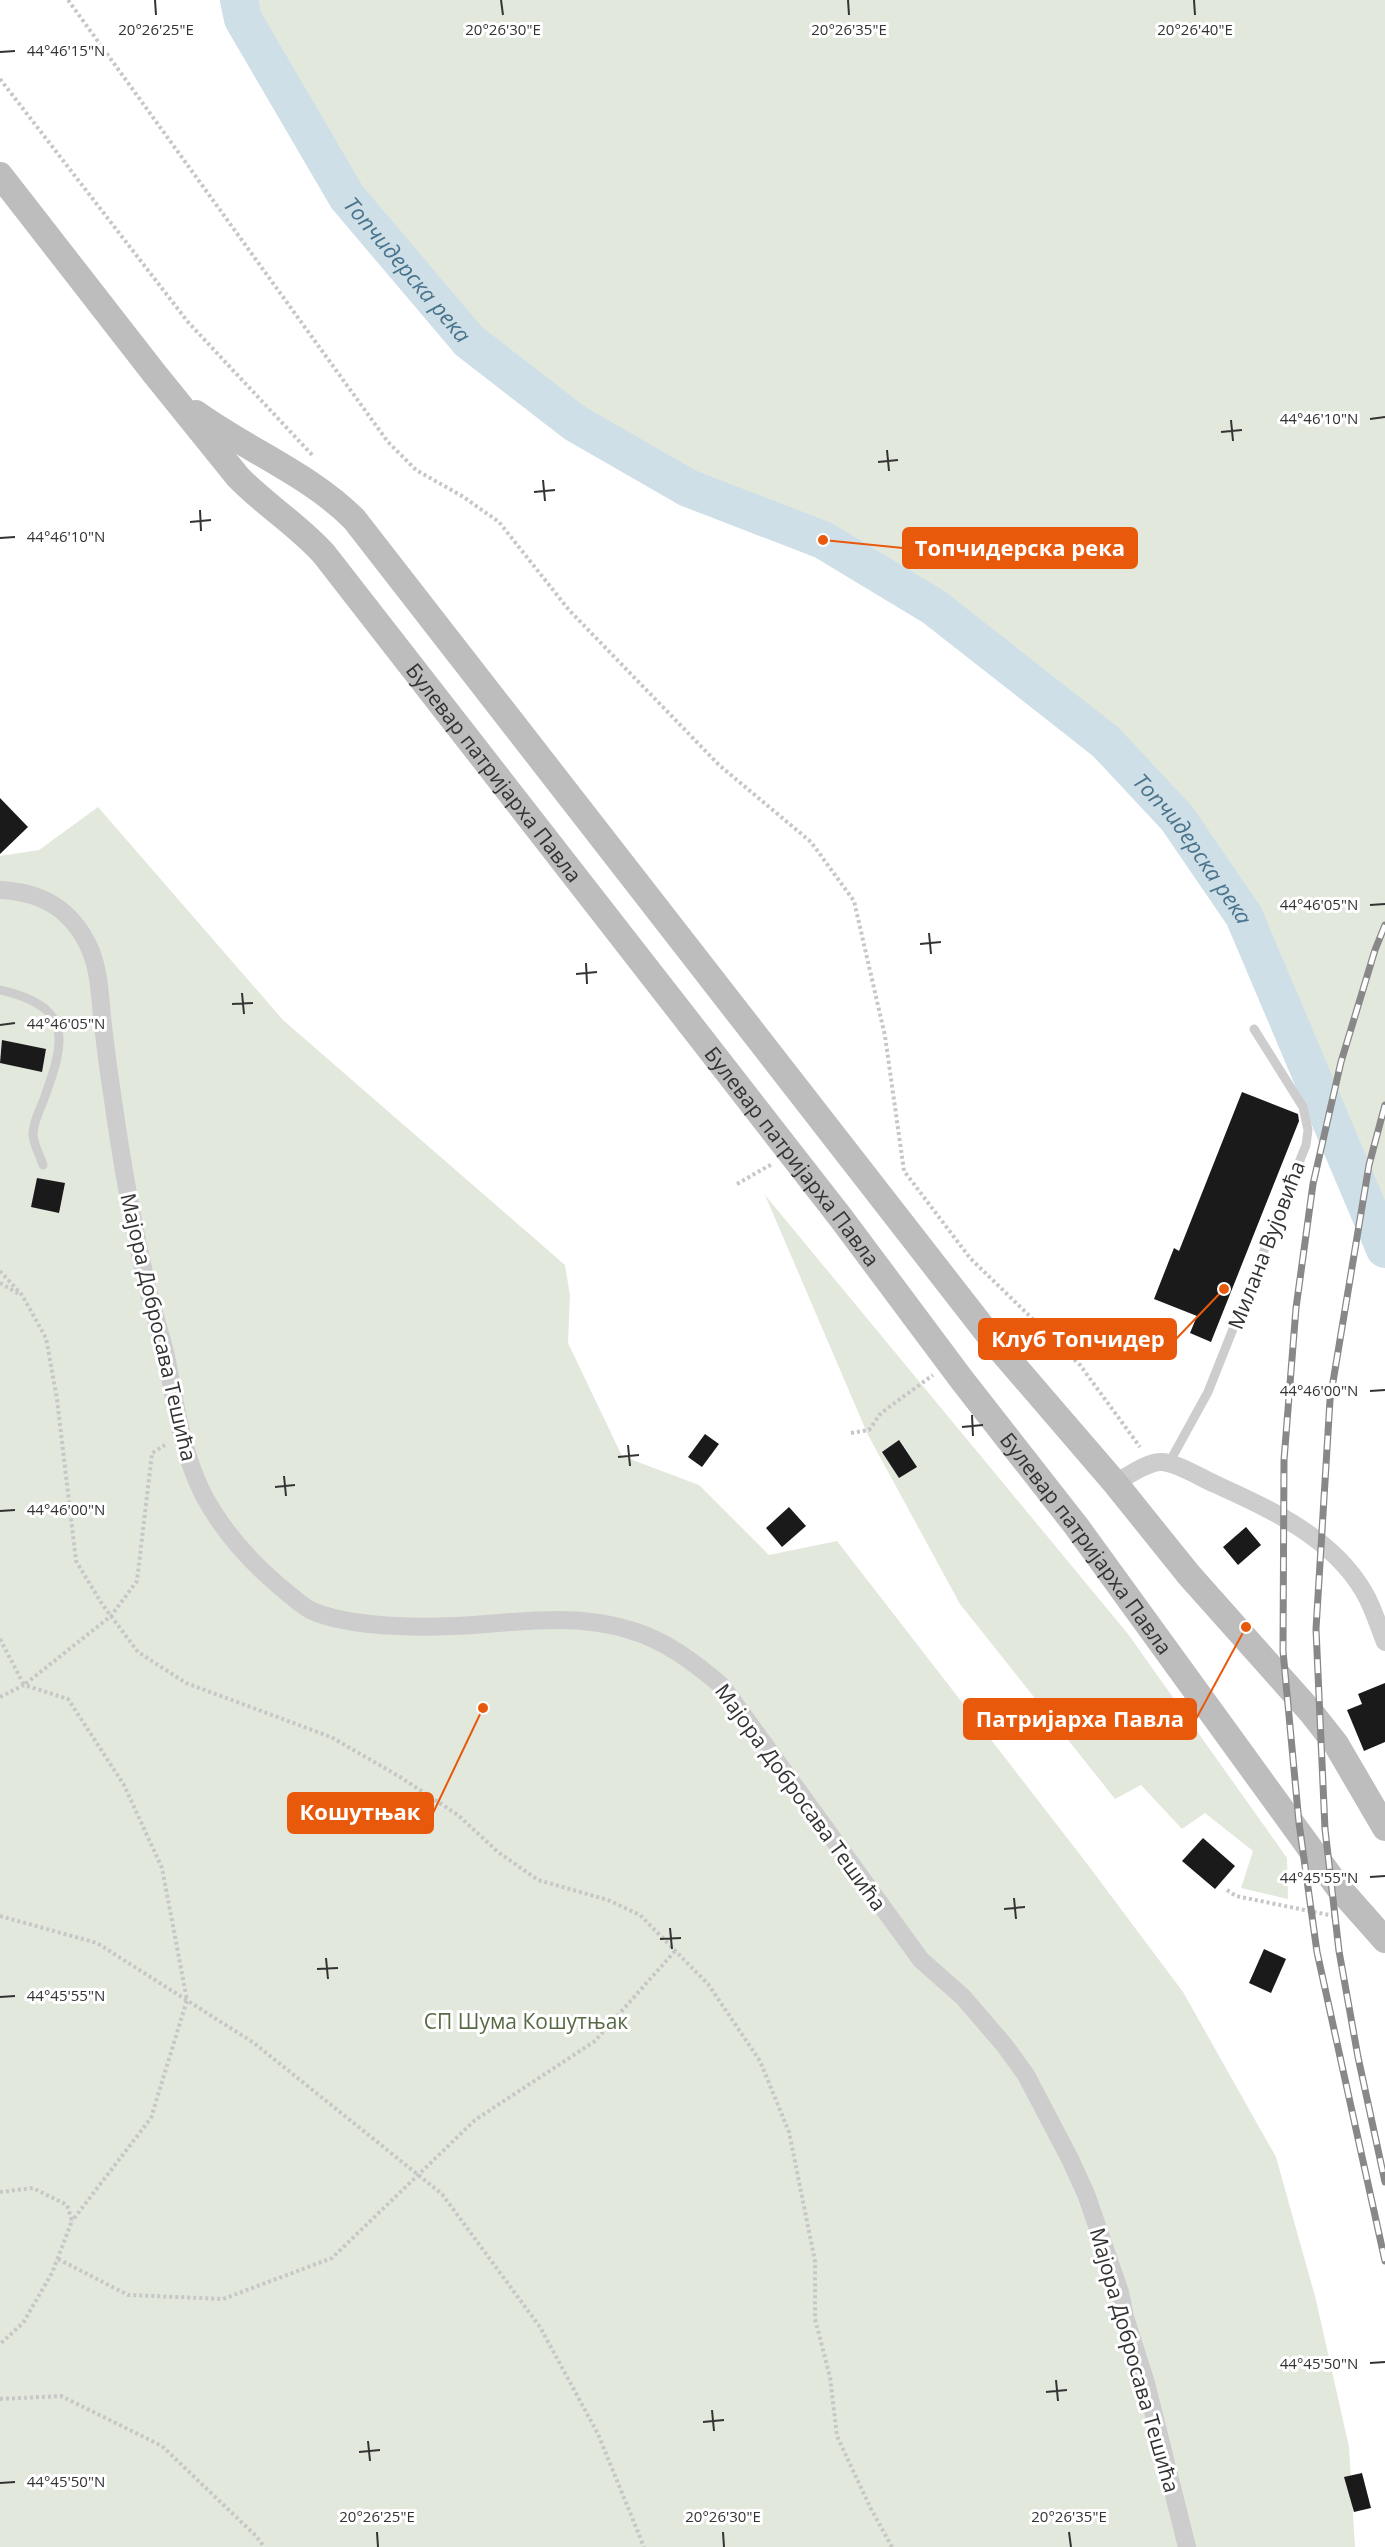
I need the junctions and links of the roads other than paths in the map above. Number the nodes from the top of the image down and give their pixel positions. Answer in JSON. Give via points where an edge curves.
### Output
{"nodes":[{"id":1,"x":0,"y":175,"type":"edge"},
{"id":2,"x":171,"y":395,"type":"junction"},
{"id":3,"x":0,"y":890,"type":"edge"},
{"id":4,"x":0,"y":990,"type":"edge"},
{"id":5,"x":1254,"y":1029,"type":"dead end"},
{"id":6,"x":43,"y":1165,"type":"dead end"},
{"id":7,"x":1160,"y":1463,"type":"junction"},
{"id":8,"x":1115,"y":1483,"type":"junction"},
{"id":9,"x":1385,"y":1642,"type":"edge"},
{"id":10,"x":1385,"y":1828,"type":"edge"},
{"id":11,"x":1385,"y":1940,"type":"edge"},
{"id":12,"x":1187,"y":2547,"type":"edge"}],
"edges":[{"from":1,"to":2,"type":"main road","name":"Булевар патријарха Павла"},
{"from":2,"to":8,"type":"main road","name":"Булевар патријарха Павла","via":[[303,478],[354,519],[998,1347]]},
{"from":2,"to":11,"type":"main road","name":"Булевар патријарха Павла","via":[[253,492],[324,554],[841,1218],[1083,1535],[1338,1887]]},
{"from":3,"to":12,"type":"street","name":"Мајора Добросава Тешића","via":[[44,898],[65,915],[89,948],[99,985],[128,1200],[181,1435],[204,1494],[223,1527],[253,1563],[308,1609],[341,1620],[443,1626],[554,1618],[594,1622],[631,1630],[662,1644],[697,1664],[722,1686],[921,1960],[963,1997],[1026,2075],[1070,2159],[1105,2247],[1146,2383]]},
{"from":4,"to":6,"type":"lane","via":[[39,1003],[58,1027],[60,1052],[34,1126],[34,1140]]},
{"from":5,"to":7,"type":"lane","name":"Милана Вујовића","via":[[1303,1107],[1308,1130],[1306,1144],[1208,1392]]},
{"from":7,"to":8,"type":"street"},
{"from":7,"to":9,"type":"street","via":[[1242,1496],[1317,1539],[1354,1577]]},
{"from":8,"to":10,"type":"main road","name":"Булевар патријарха Павла","via":[[1336,1744]]}]}
